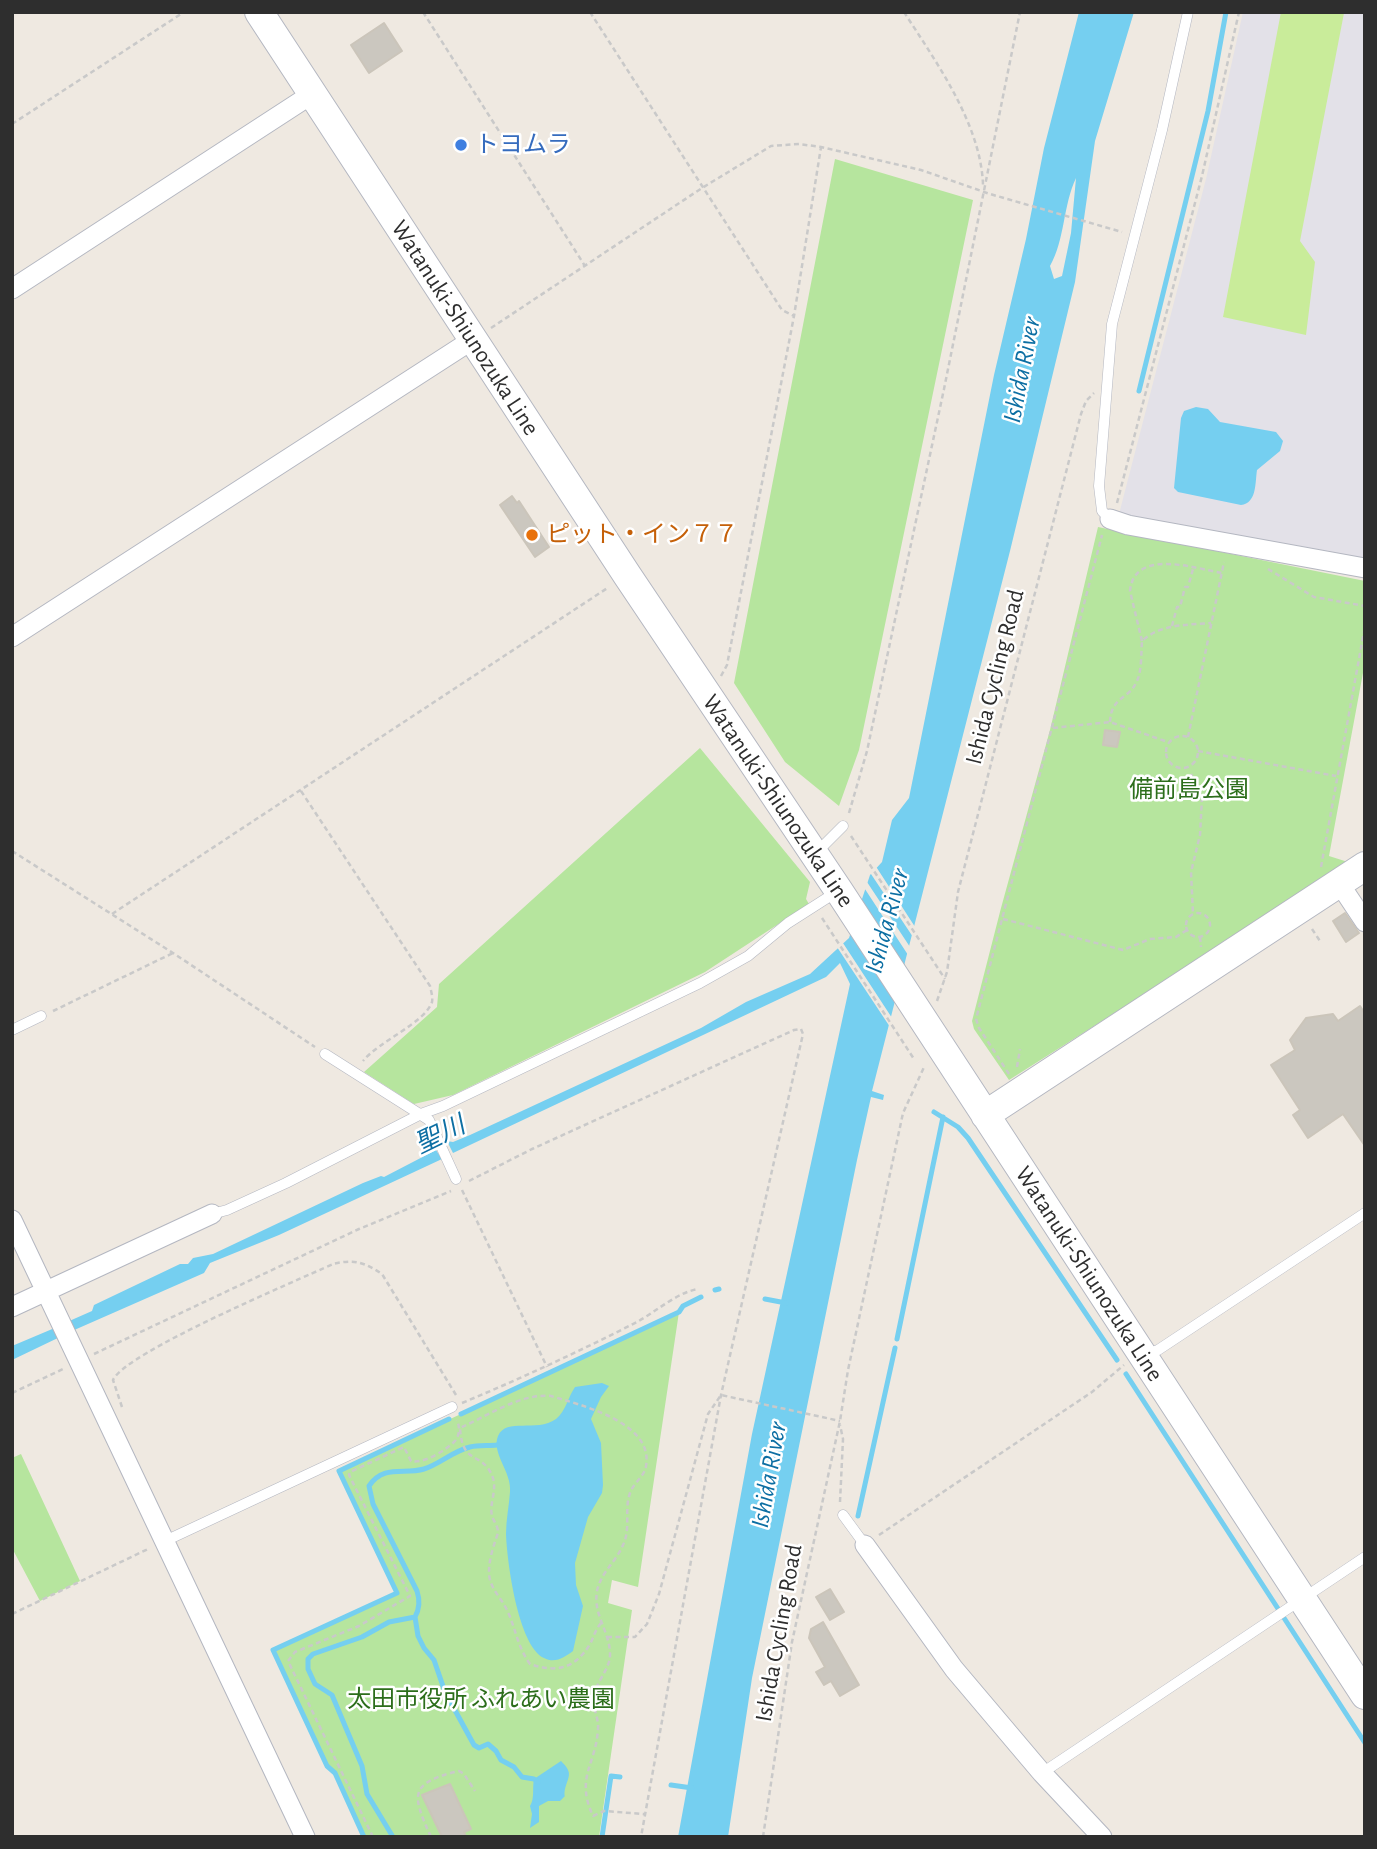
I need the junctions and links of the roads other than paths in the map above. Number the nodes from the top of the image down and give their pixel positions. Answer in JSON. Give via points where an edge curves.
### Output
{"nodes":[{"id":1,"x":259,"y":12,"type":"edge"},
{"id":2,"x":1188,"y":12,"type":"edge"},
{"id":3,"x":312,"y":94,"type":"junction"},
{"id":4,"x":12,"y":289,"type":"edge"},
{"id":5,"x":484,"y":333,"type":"junction"},
{"id":6,"x":1109,"y":519,"type":"joint"},
{"id":7,"x":1365,"y":568,"type":"edge"},
{"id":8,"x":12,"y":637,"type":"edge"},
{"id":9,"x":846,"y":830,"type":"road end"},
{"id":10,"x":814,"y":854,"type":"junction"},
{"id":11,"x":1365,"y":866,"type":"edge"},
{"id":12,"x":1330,"y":875,"type":"junction"},
{"id":13,"x":841,"y":895,"type":"junction"},
{"id":14,"x":1365,"y":922,"type":"edge"},
{"id":15,"x":41,"y":1016,"type":"road end"},
{"id":16,"x":12,"y":1030,"type":"edge"},
{"id":17,"x":325,"y":1054,"type":"road end"},
{"id":18,"x":985,"y":1115,"type":"junction"},
{"id":19,"x":425,"y":1117,"type":"junction"},
{"id":20,"x":458,"y":1183,"type":"road end"},
{"id":21,"x":1365,"y":1213,"type":"edge"},
{"id":22,"x":212,"y":1214,"type":"joint"},
{"id":23,"x":12,"y":1220,"type":"edge"},
{"id":24,"x":48,"y":1296,"type":"junction"},
{"id":25,"x":12,"y":1307,"type":"edge"},
{"id":26,"x":1143,"y":1356,"type":"junction"},
{"id":27,"x":452,"y":1407,"type":"road end"},
{"id":28,"x":843,"y":1515,"type":"road end"},
{"id":29,"x":165,"y":1541,"type":"junction"},
{"id":30,"x":865,"y":1545,"type":"joint"},
{"id":31,"x":1365,"y":1557,"type":"edge"},
{"id":32,"x":1302,"y":1597,"type":"junction"},
{"id":33,"x":1365,"y":1695,"type":"edge"},
{"id":34,"x":1042,"y":1773,"type":"junction"},
{"id":35,"x":304,"y":1837,"type":"edge"},
{"id":36,"x":1101,"y":1837,"type":"edge"}],
"edges":[{"from":1,"to":3,"type":"main road","name":"Watanuki-Shiunozuka Line"},
{"from":2,"to":6,"type":"lane","via":[[1112,324],[1099,486],[1102,511]]},
{"from":3,"to":4,"type":"street"},
{"from":3,"to":5,"type":"main road","name":"Watanuki-Shiunozuka Line"},
{"from":5,"to":8,"type":"street"},
{"from":5,"to":10,"type":"main road","name":"Watanuki-Shiunozuka Line","via":[[627,575]]},
{"from":6,"to":7,"type":"street"},
{"from":9,"to":10,"type":"lane"},
{"from":10,"to":13,"type":"main road","name":"Watanuki-Shiunozuka Line"},
{"from":11,"to":12,"type":"main road"},
{"from":12,"to":14,"type":"street"},
{"from":12,"to":18,"type":"main road"},
{"from":13,"to":18,"type":"main road","name":"Watanuki-Shiunozuka Line","via":[[926,1011]]},
{"from":13,"to":19,"type":"lane","via":[[788,923],[748,956],[700,983]]},
{"from":15,"to":16,"type":"lane"},
{"from":17,"to":19,"type":"lane"},
{"from":18,"to":26,"type":"main road","name":"Watanuki-Shiunozuka Line"},
{"from":19,"to":20,"type":"lane"},
{"from":19,"to":22,"type":"lane"},
{"from":21,"to":26,"type":"lane"},
{"from":22,"to":24,"type":"street"},
{"from":23,"to":24,"type":"street"},
{"from":24,"to":25,"type":"street"},
{"from":24,"to":29,"type":"street"},
{"from":26,"to":32,"type":"main road","name":"Watanuki-Shiunozuka Line"},
{"from":27,"to":29,"type":"lane"},
{"from":28,"to":30,"type":"lane"},
{"from":29,"to":35,"type":"street"},
{"from":30,"to":34,"type":"street","via":[[954,1669]]},
{"from":31,"to":32,"type":"lane"},
{"from":32,"to":33,"type":"main road","name":"Watanuki-Shiunozuka Line"},
{"from":32,"to":34,"type":"lane"},
{"from":34,"to":36,"type":"street"}]}
